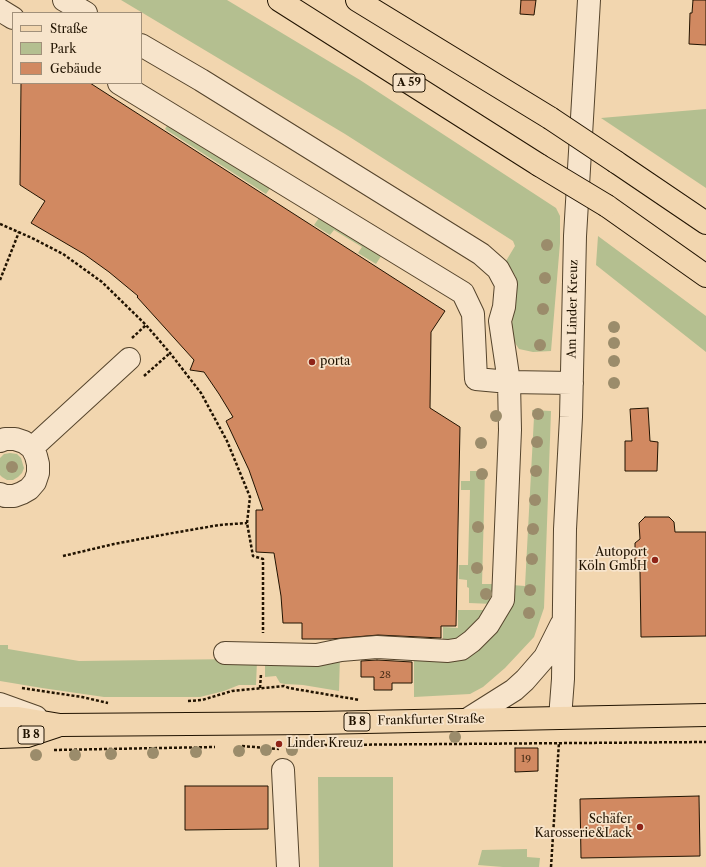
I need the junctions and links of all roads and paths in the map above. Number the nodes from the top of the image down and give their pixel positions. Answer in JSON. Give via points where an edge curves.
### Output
{"nodes":[{"id":1,"x":64,"y":0,"type":"edge"},
{"id":2,"x":279,"y":0,"type":"edge"},
{"id":3,"x":357,"y":0,"type":"edge"},
{"id":4,"x":589,"y":0,"type":"edge"},
{"id":5,"x":0,"y":10,"type":"edge"},
{"id":6,"x":84,"y":12,"type":"edge"},
{"id":7,"x":12,"y":17,"type":"edge"},
{"id":8,"x":142,"y":46,"type":"edge"},
{"id":9,"x":121,"y":84,"type":"edge"},
{"id":10,"x":706,"y":223,"type":"edge"},
{"id":11,"x":0,"y":224,"type":"edge"},
{"id":12,"x":19,"y":232,"type":"junction"},
{"id":13,"x":706,"y":276,"type":"edge"},
{"id":14,"x":0,"y":280,"type":"edge"},
{"id":15,"x":170,"y":353,"type":"junction"},
{"id":16,"x":129,"y":359,"type":"dead end"},
{"id":17,"x":138,"y":381,"type":"dead end"},
{"id":18,"x":509,"y":382,"type":"junction"},
{"id":19,"x":572,"y":383,"type":"junction"},
{"id":20,"x":0,"y":441,"type":"edge"},
{"id":21,"x":32,"y":448,"type":"junction"},
{"id":22,"x":0,"y":494,"type":"edge"},
{"id":23,"x":247,"y":523,"type":"junction"},
{"id":24,"x":63,"y":556,"type":"dead end"},
{"id":25,"x":564,"y":618,"type":"junction"},
{"id":26,"x":226,"y":653,"type":"dead end"},
{"id":27,"x":263,"y":653,"type":"junction"},
{"id":28,"x":21,"y":688,"type":"dead end"},
{"id":29,"x":260,"y":688,"type":"junction"},
{"id":30,"x":361,"y":700,"type":"dead end"},
{"id":31,"x":186,"y":702,"type":"dead end"},
{"id":32,"x":0,"y":704,"type":"edge"},
{"id":33,"x":115,"y":704,"type":"dead end"},
{"id":34,"x":706,"y":714,"type":"edge"},
{"id":35,"x":0,"y":718,"type":"edge"},
{"id":36,"x":560,"y":718,"type":"junction"},
{"id":37,"x":468,"y":719,"type":"junction"},
{"id":38,"x":60,"y":725,"type":"junction"},
{"id":39,"x":0,"y":737,"type":"edge"},
{"id":40,"x":706,"y":742,"type":"edge"},
{"id":41,"x":559,"y":743,"type":"junction"},
{"id":42,"x":314,"y":745,"type":"dead end"},
{"id":43,"x":321,"y":745,"type":"dead end"},
{"id":44,"x":216,"y":746,"type":"dead end"},
{"id":45,"x":240,"y":746,"type":"dead end"},
{"id":46,"x":46,"y":750,"type":"dead end"},
{"id":47,"x":283,"y":770,"type":"dead end"},
{"id":48,"x":288,"y":867,"type":"edge"},
{"id":49,"x":551,"y":867,"type":"edge"}],
"edges":[{"from":1,"to":6,"type":"street"},
{"from":2,"to":13,"type":"main road","number":"A 59","bridge":true,"via":[[607,206]]},
{"from":3,"to":10,"type":"main road","bridge":true,"via":[[550,118]]},
{"from":4,"to":19,"type":"street","name":"Am Linder Kreuz","via":[[575,236]]},
{"from":5,"to":7,"type":"street"},
{"from":8,"to":18,"type":"street","via":[[481,254],[498,269],[506,284],[500,320]]},
{"from":9,"to":18,"type":"street","via":[[464,293],[473,314],[476,379]]},
{"from":11,"to":12,"type":"path"},
{"from":12,"to":14,"type":"path"},
{"from":12,"to":15,"type":"path","via":[[63,254],[102,282],[146,325]]},
{"from":15,"to":17,"type":"path"},
{"from":15,"to":23,"type":"path","via":[[201,394],[227,441],[250,497]]},
{"from":16,"to":21,"type":"street"},
{"from":18,"to":19,"type":"street"},
{"from":18,"to":27,"type":"street","via":[[510,430],[503,600],[488,625],[461,649],[448,651],[377,647],[317,655]]},
{"from":19,"to":25,"type":"street","name":"Am Linder Kreuz","via":[[565,525]]},
{"from":20,"to":21,"type":"street","via":[[15,439]]},
{"from":21,"to":22,"type":"street","via":[[38,464],[35,482],[29,489],[14,496]]},
{"from":23,"to":24,"type":"path","via":[[167,534]]},
{"from":23,"to":27,"type":"path","via":[[253,556],[263,559]]},
{"from":25,"to":36,"type":"street","name":"Am Linder Kreuz"},
{"from":25,"to":37,"type":"street","name":"Am Linder Kreuz","via":[[545,657],[526,680]]},
{"from":26,"to":27,"type":"street"},
{"from":27,"to":29,"type":"path"},
{"from":28,"to":33,"type":"path"},
{"from":29,"to":30,"type":"path","via":[[284,686]]},
{"from":29,"to":31,"type":"path","via":[[232,691]]},
{"from":32,"to":38,"type":"street"},
{"from":34,"to":36,"type":"main road","name":"Frankfurter Straße","number":"B 8"},
{"from":35,"to":38,"type":"main road","name":"Frankfurter Straße","number":"B 8","via":[[18,718]]},
{"from":36,"to":37,"type":"main road","name":"Frankfurter Straße","number":"B 8"},
{"from":37,"to":38,"type":"main road","name":"Frankfurter Straße","number":"B 8"},
{"from":38,"to":39,"type":"main road","name":"Frankfurter Straße","number":"B 8","via":[[27,736]]},
{"from":40,"to":41,"type":"path"},
{"from":41,"to":43,"type":"path"},
{"from":41,"to":49,"type":"path"},
{"from":42,"to":45,"type":"path","via":[[283,749]]},
{"from":44,"to":46,"type":"path"},
{"from":47,"to":48,"type":"street"}]}
